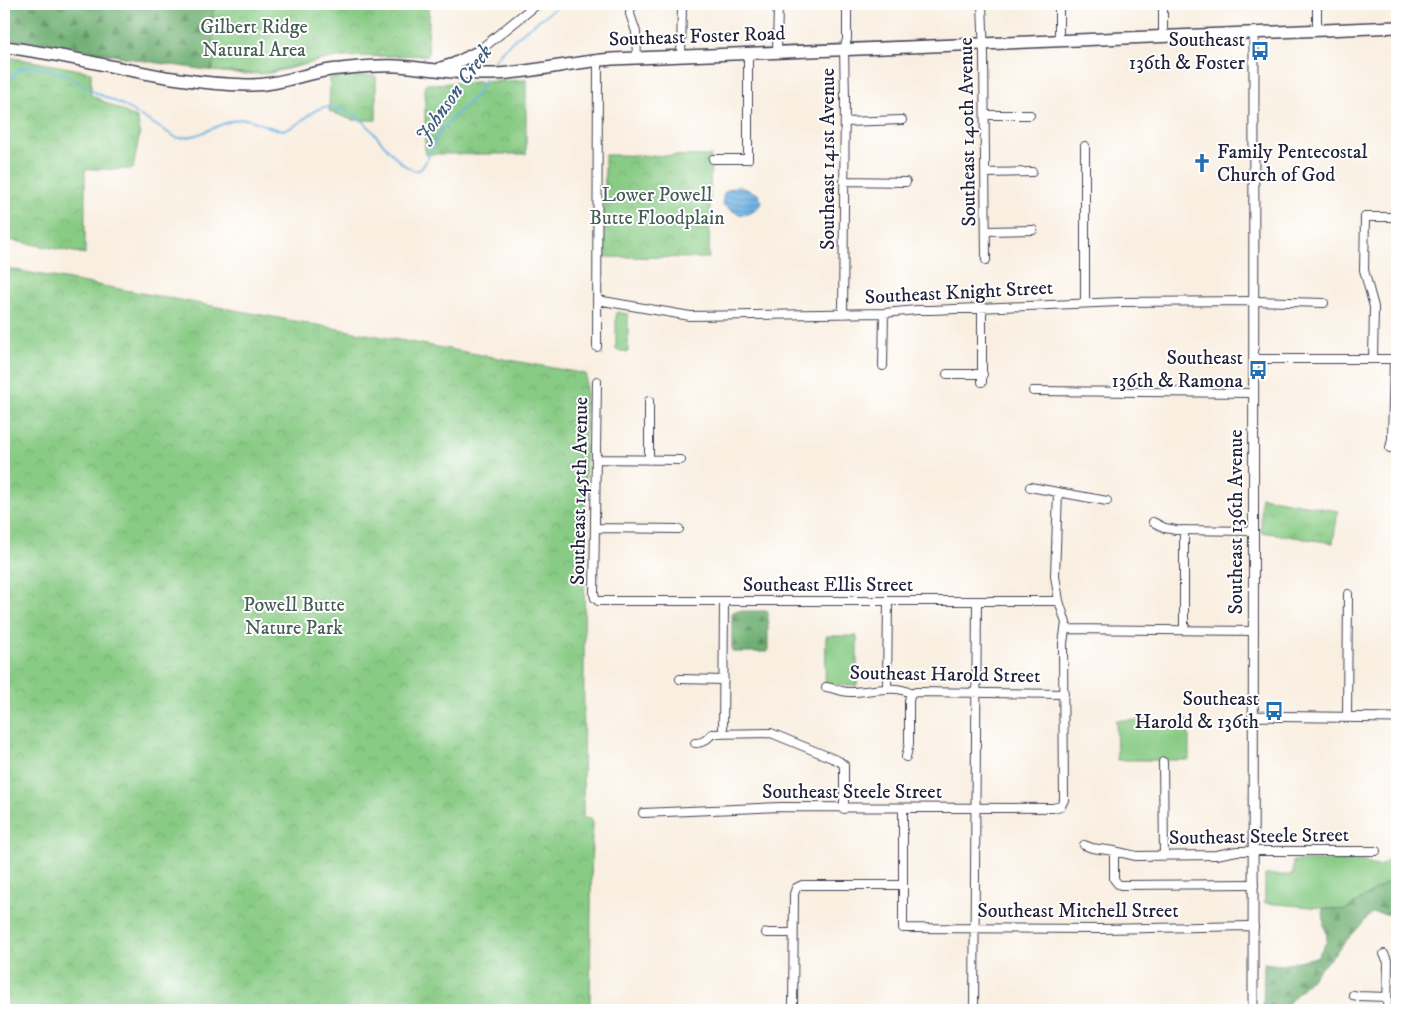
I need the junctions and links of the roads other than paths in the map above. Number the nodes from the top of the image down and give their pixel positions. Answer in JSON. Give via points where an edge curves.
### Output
{"nodes":[{"id":1,"x":537,"y":4,"type":"edge"},
{"id":2,"x":631,"y":4,"type":"edge"},
{"id":3,"x":682,"y":4,"type":"edge"},
{"id":4,"x":778,"y":4,"type":"edge"},
{"id":5,"x":847,"y":4,"type":"edge"},
{"id":6,"x":982,"y":4,"type":"edge"},
{"id":7,"x":1059,"y":4,"type":"edge"},
{"id":8,"x":1163,"y":4,"type":"edge"},
{"id":9,"x":1317,"y":4,"type":"edge"},
{"id":10,"x":1397,"y":27,"type":"edge"},
{"id":11,"x":1317,"y":31,"type":"junction"},
{"id":12,"x":1254,"y":34,"type":"junction"},
{"id":13,"x":1163,"y":37,"type":"junction"},
{"id":14,"x":1059,"y":41,"type":"junction"},
{"id":15,"x":983,"y":45,"type":"junction"},
{"id":16,"x":4,"y":47,"type":"edge"},
{"id":17,"x":844,"y":50,"type":"junction"},
{"id":18,"x":476,"y":53,"type":"junction"},
{"id":19,"x":777,"y":53,"type":"junction"},
{"id":20,"x":748,"y":54,"type":"junction"},
{"id":21,"x":681,"y":57,"type":"junction"},
{"id":22,"x":637,"y":58,"type":"junction"},
{"id":23,"x":598,"y":60,"type":"junction"},
{"id":24,"x":434,"y":70,"type":"junction"},
{"id":25,"x":476,"y":74,"type":"junction"},
{"id":26,"x":985,"y":115,"type":"junction"},
{"id":27,"x":1030,"y":115,"type":"dead end"},
{"id":28,"x":902,"y":120,"type":"dead end"},
{"id":29,"x":845,"y":122,"type":"junction"},
{"id":30,"x":1085,"y":146,"type":"dead end"},
{"id":31,"x":714,"y":159,"type":"dead end"},
{"id":32,"x":1032,"y":172,"type":"dead end"},
{"id":33,"x":985,"y":173,"type":"junction"},
{"id":34,"x":844,"y":181,"type":"junction"},
{"id":35,"x":906,"y":182,"type":"dead end"},
{"id":36,"x":1397,"y":217,"type":"edge"},
{"id":37,"x":1033,"y":230,"type":"dead end"},
{"id":38,"x":986,"y":231,"type":"junction"},
{"id":39,"x":986,"y":260,"type":"dead end"},
{"id":40,"x":597,"y":300,"type":"junction"},
{"id":41,"x":1254,"y":301,"type":"junction"},
{"id":42,"x":1085,"y":303,"type":"junction"},
{"id":43,"x":1324,"y":303,"type":"dead end"},
{"id":44,"x":982,"y":308,"type":"junction"},
{"id":45,"x":884,"y":313,"type":"junction"},
{"id":46,"x":843,"y":314,"type":"junction"},
{"id":47,"x":597,"y":346,"type":"dead end"},
{"id":48,"x":1373,"y":359,"type":"junction"},
{"id":49,"x":1395,"y":359,"type":"edge"},
{"id":50,"x":1254,"y":360,"type":"junction"},
{"id":51,"x":883,"y":366,"type":"dead end"},
{"id":52,"x":947,"y":374,"type":"dead end"},
{"id":53,"x":597,"y":381,"type":"dead end"},
{"id":54,"x":1033,"y":391,"type":"dead end"},
{"id":55,"x":1254,"y":393,"type":"junction"},
{"id":56,"x":649,"y":401,"type":"dead end"},
{"id":57,"x":1390,"y":448,"type":"dead end"},
{"id":58,"x":596,"y":459,"type":"junction"},
{"id":59,"x":648,"y":460,"type":"junction"},
{"id":60,"x":681,"y":460,"type":"dead end"},
{"id":61,"x":1030,"y":487,"type":"dead end"},
{"id":62,"x":1058,"y":492,"type":"junction"},
{"id":63,"x":1107,"y":501,"type":"dead end"},
{"id":64,"x":1153,"y":522,"type":"dead end"},
{"id":65,"x":596,"y":528,"type":"junction"},
{"id":66,"x":679,"y":529,"type":"dead end"},
{"id":67,"x":1184,"y":530,"type":"junction"},
{"id":68,"x":1254,"y":531,"type":"junction"},
{"id":69,"x":1348,"y":594,"type":"dead end"},
{"id":70,"x":596,"y":600,"type":"joint"},
{"id":71,"x":888,"y":601,"type":"junction"},
{"id":72,"x":977,"y":601,"type":"junction"},
{"id":73,"x":1059,"y":601,"type":"junction"},
{"id":74,"x":724,"y":602,"type":"junction"},
{"id":75,"x":1066,"y":629,"type":"junction"},
{"id":76,"x":1184,"y":630,"type":"junction"},
{"id":77,"x":1254,"y":630,"type":"junction"},
{"id":78,"x":680,"y":679,"type":"dead end"},
{"id":79,"x":724,"y":680,"type":"junction"},
{"id":80,"x":826,"y":687,"type":"dead end"},
{"id":81,"x":887,"y":688,"type":"junction"},
{"id":82,"x":977,"y":693,"type":"junction"},
{"id":83,"x":911,"y":694,"type":"junction"},
{"id":84,"x":1064,"y":694,"type":"junction"},
{"id":85,"x":1253,"y":716,"type":"junction"},
{"id":86,"x":1347,"y":717,"type":"junction"},
{"id":87,"x":1397,"y":718,"type":"edge"},
{"id":88,"x":723,"y":733,"type":"junction"},
{"id":89,"x":695,"y":742,"type":"dead end"},
{"id":90,"x":906,"y":757,"type":"dead end"},
{"id":91,"x":1164,"y":762,"type":"dead end"},
{"id":92,"x":977,"y":808,"type":"junction"},
{"id":93,"x":844,"y":809,"type":"junction"},
{"id":94,"x":903,"y":809,"type":"junction"},
{"id":95,"x":643,"y":813,"type":"dead end"},
{"id":96,"x":1084,"y":845,"type":"dead end"},
{"id":97,"x":1114,"y":850,"type":"junction"},
{"id":98,"x":1254,"y":851,"type":"junction"},
{"id":99,"x":1376,"y":851,"type":"dead end"},
{"id":100,"x":1164,"y":856,"type":"junction"},
{"id":101,"x":1254,"y":884,"type":"junction"},
{"id":102,"x":902,"y":885,"type":"junction"},
{"id":103,"x":1254,"y":927,"type":"junction"},
{"id":104,"x":974,"y":928,"type":"junction"},
{"id":105,"x":766,"y":933,"type":"dead end"},
{"id":106,"x":794,"y":933,"type":"junction"},
{"id":107,"x":1384,"y":954,"type":"dead end"},
{"id":108,"x":1353,"y":995,"type":"dead end"},
{"id":109,"x":1387,"y":997,"type":"junction"},
{"id":110,"x":793,"y":1010,"type":"edge"},
{"id":111,"x":974,"y":1010,"type":"edge"},
{"id":112,"x":1253,"y":1010,"type":"edge"},
{"id":113,"x":1387,"y":1010,"type":"edge"}],
"edges":[{"from":1,"to":18,"type":"street"},
{"from":2,"to":22,"type":"street"},
{"from":3,"to":21,"type":"street"},
{"from":4,"to":19,"type":"street"},
{"from":5,"to":17,"type":"street","name":"Southeast 141st Avenue"},
{"from":6,"to":15,"type":"street","name":"Southeast 140th Avenue"},
{"from":7,"to":14,"type":"street"},
{"from":8,"to":13,"type":"street"},
{"from":9,"to":11,"type":"street"},
{"from":10,"to":11,"type":"main road","name":"Southeast Foster Road"},
{"from":11,"to":12,"type":"main road","name":"Southeast Foster Road"},
{"from":12,"to":13,"type":"main road","name":"Southeast Foster Road"},
{"from":12,"to":41,"type":"street","name":"Southeast 136th Avenue"},
{"from":13,"to":14,"type":"main road","name":"Southeast Foster Road"},
{"from":14,"to":15,"type":"main road","name":"Southeast Foster Road"},
{"from":15,"to":17,"type":"main road","name":"Southeast Foster Road"},
{"from":15,"to":26,"type":"street","name":"Southeast 140th Avenue"},
{"from":16,"to":24,"type":"main road","name":"Southeast Foster Road","via":[[174,78],[246,85],[276,83],[337,69],[397,66]]},
{"from":17,"to":19,"type":"main road","name":"Southeast Foster Road"},
{"from":17,"to":29,"type":"street","name":"Southeast 141st Avenue"},
{"from":18,"to":24,"type":"main road"},
{"from":18,"to":25,"type":"street"},
{"from":19,"to":20,"type":"main road","name":"Southeast Foster Road"},
{"from":20,"to":21,"type":"main road","name":"Southeast Foster Road"},
{"from":20,"to":31,"type":"street","via":[[748,159]]},
{"from":21,"to":22,"type":"main road","name":"Southeast Foster Road"},
{"from":22,"to":23,"type":"main road","name":"Southeast Foster Road"},
{"from":23,"to":25,"type":"main road","name":"Southeast Foster Road","via":[[535,71]]},
{"from":23,"to":40,"type":"street"},
{"from":24,"to":25,"type":"main road","name":"Southeast Foster Road"},
{"from":26,"to":27,"type":"street"},
{"from":26,"to":33,"type":"street","name":"Southeast 140th Avenue"},
{"from":28,"to":29,"type":"street"},
{"from":29,"to":34,"type":"street","name":"Southeast 141st Avenue"},
{"from":30,"to":42,"type":"street"},
{"from":32,"to":33,"type":"street"},
{"from":33,"to":38,"type":"street","name":"Southeast 140th Avenue"},
{"from":34,"to":35,"type":"street"},
{"from":34,"to":46,"type":"street","name":"Southeast 141st Avenue"},
{"from":36,"to":48,"type":"street","via":[[1365,217],[1364,270],[1374,307]]},
{"from":37,"to":38,"type":"street"},
{"from":38,"to":39,"type":"street","name":"Southeast 140th Avenue"},
{"from":40,"to":46,"type":"street","name":"Southeast Knight Street","via":[[690,316]]},
{"from":40,"to":47,"type":"street"},
{"from":41,"to":42,"type":"street","name":"Southeast Knight Street"},
{"from":41,"to":43,"type":"street","name":"Southeast Knight Street"},
{"from":41,"to":50,"type":"street","name":"Southeast 136th Avenue"},
{"from":42,"to":44,"type":"street","name":"Southeast Knight Street"},
{"from":44,"to":45,"type":"street","name":"Southeast Knight Street"},
{"from":44,"to":52,"type":"street","via":[[983,378]]},
{"from":45,"to":46,"type":"street","name":"Southeast Knight Street"},
{"from":45,"to":51,"type":"street"},
{"from":48,"to":49,"type":"street"},
{"from":48,"to":50,"type":"street"},
{"from":49,"to":57,"type":"street"},
{"from":50,"to":55,"type":"street","name":"Southeast 136th Avenue"},
{"from":53,"to":58,"type":"street","name":"Southeast 145th Avenue"},
{"from":54,"to":55,"type":"street"},
{"from":55,"to":68,"type":"street","name":"Southeast 136th Avenue"},
{"from":56,"to":59,"type":"street"},
{"from":58,"to":59,"type":"street"},
{"from":58,"to":65,"type":"street","name":"Southeast 145th Avenue"},
{"from":59,"to":60,"type":"street"},
{"from":61,"to":62,"type":"street"},
{"from":62,"to":63,"type":"street"},
{"from":62,"to":73,"type":"street","via":[[1055,576]]},
{"from":64,"to":67,"type":"street","via":[[1168,529]]},
{"from":65,"to":66,"type":"street"},
{"from":65,"to":70,"type":"street","name":"Southeast 145th Avenue"},
{"from":67,"to":68,"type":"street"},
{"from":67,"to":76,"type":"street"},
{"from":68,"to":77,"type":"street","name":"Southeast 136th Avenue"},
{"from":69,"to":86,"type":"street"},
{"from":70,"to":74,"type":"street","name":"Southeast Ellis Street"},
{"from":71,"to":72,"type":"street","name":"Southeast Ellis Street"},
{"from":71,"to":74,"type":"street","name":"Southeast Ellis Street"},
{"from":71,"to":81,"type":"street"},
{"from":72,"to":73,"type":"street","name":"Southeast Ellis Street"},
{"from":72,"to":82,"type":"street"},
{"from":73,"to":75,"type":"street"},
{"from":74,"to":79,"type":"street"},
{"from":75,"to":76,"type":"street"},
{"from":75,"to":84,"type":"street","via":[[1063,643]]},
{"from":76,"to":77,"type":"street"},
{"from":77,"to":85,"type":"street","name":"Southeast 136th Avenue"},
{"from":78,"to":79,"type":"street"},
{"from":79,"to":88,"type":"street"},
{"from":80,"to":81,"type":"street","name":"Southeast Harold Street","via":[[849,692]]},
{"from":81,"to":83,"type":"street","name":"Southeast Harold Street"},
{"from":82,"to":83,"type":"street","name":"Southeast Harold Street"},
{"from":82,"to":84,"type":"street","name":"Southeast Harold Street"},
{"from":82,"to":92,"type":"street"},
{"from":83,"to":90,"type":"street"},
{"from":84,"to":92,"type":"street","name":"Southeast Steele Street","via":[[1064,800],[1061,806]]},
{"from":85,"to":86,"type":"street"},
{"from":85,"to":98,"type":"street","name":"Southeast 136th Avenue"},
{"from":86,"to":87,"type":"street"},
{"from":88,"to":89,"type":"street"},
{"from":88,"to":93,"type":"street","via":[[777,734],[839,761],[844,765]]},
{"from":91,"to":100,"type":"street"},
{"from":92,"to":94,"type":"street","name":"Southeast Steele Street"},
{"from":92,"to":104,"type":"street"},
{"from":93,"to":94,"type":"street","name":"Southeast Steele Street"},
{"from":93,"to":95,"type":"street","name":"Southeast Steele Street"},
{"from":94,"to":102,"type":"street"},
{"from":96,"to":97,"type":"street","name":"Southeast Steele Street"},
{"from":97,"to":100,"type":"street","name":"Southeast Steele Street","via":[[1136,856]]},
{"from":97,"to":101,"type":"street","via":[[1114,879],[1121,885]]},
{"from":98,"to":99,"type":"street","name":"Southeast Steele Street"},
{"from":98,"to":100,"type":"street","name":"Southeast Steele Street","via":[[1216,856]]},
{"from":98,"to":101,"type":"street","name":"Southeast 136th Avenue"},
{"from":101,"to":103,"type":"street","name":"Southeast 136th Avenue"},
{"from":102,"to":104,"type":"street","name":"Southeast Mitchell Street","via":[[903,928]]},
{"from":102,"to":106,"type":"street","via":[[797,887],[794,894]]},
{"from":103,"to":104,"type":"street","name":"Southeast Mitchell Street"},
{"from":103,"to":112,"type":"street","name":"Southeast 136th Avenue"},
{"from":104,"to":111,"type":"street"},
{"from":105,"to":106,"type":"street"},
{"from":106,"to":110,"type":"street"},
{"from":107,"to":109,"type":"street","via":[[1388,962]]},
{"from":108,"to":109,"type":"street"},
{"from":109,"to":113,"type":"street"}]}
